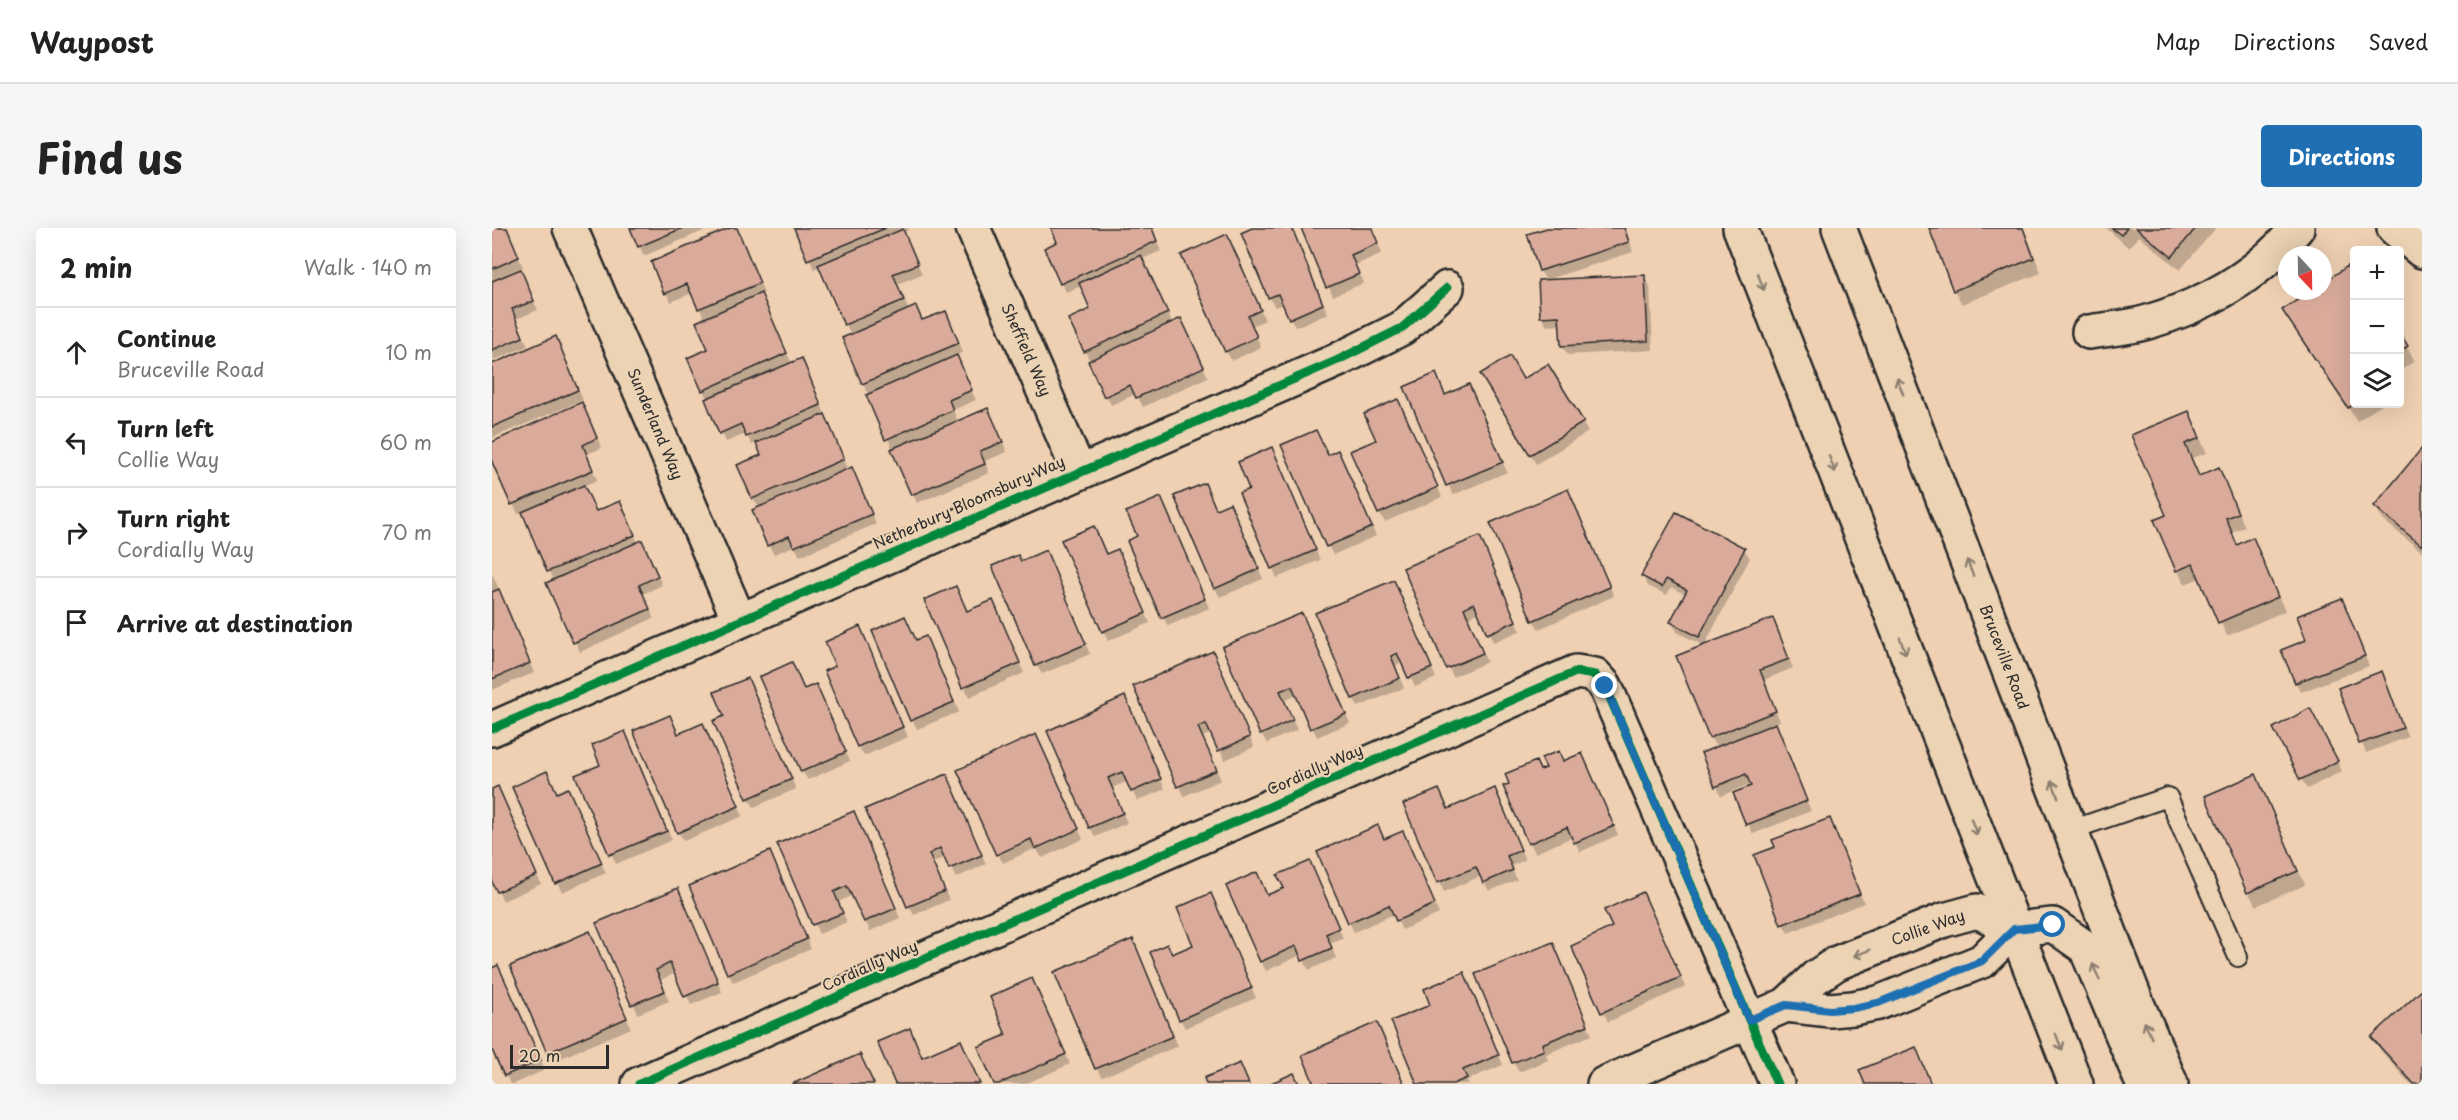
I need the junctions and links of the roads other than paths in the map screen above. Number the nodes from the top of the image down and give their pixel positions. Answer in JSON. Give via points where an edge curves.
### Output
{"nodes":[{"id":1,"x":570,"y":228,"type":"edge"},
{"id":2,"x":973,"y":228,"type":"edge"},
{"id":3,"x":1740,"y":228,"type":"edge"},
{"id":4,"x":1839,"y":228,"type":"edge"},
{"id":5,"x":2297,"y":228,"type":"edge"},
{"id":6,"x":2394,"y":228,"type":"edge"},
{"id":7,"x":2422,"y":250,"type":"edge"},
{"id":8,"x":1447,"y":288,"type":"dead end"},
{"id":9,"x":2089,"y":332,"type":"dead end"},
{"id":10,"x":1079,"y":472,"type":"junction"},
{"id":11,"x":739,"y":620,"type":"junction"},
{"id":12,"x":492,"y":729,"type":"edge"},
{"id":13,"x":2071,"y":830,"type":"junction"},
{"id":14,"x":2014,"y":929,"type":"junction"},
{"id":15,"x":2238,"y":957,"type":"dead end"},
{"id":16,"x":1786,"y":1005,"type":"junction"},
{"id":17,"x":1749,"y":1020,"type":"junction"},
{"id":18,"x":639,"y":1084,"type":"edge"},
{"id":19,"x":1604,"y":1084,"type":"edge"},
{"id":20,"x":1777,"y":1084,"type":"edge"},
{"id":21,"x":2076,"y":1084,"type":"edge"},
{"id":22,"x":2143,"y":1084,"type":"edge"},
{"id":23,"x":2171,"y":1084,"type":"edge"}],
"edges":[{"from":1,"to":11,"type":"street","name":"Sunderland Way"},
{"from":2,"to":10,"type":"street","name":"Sheffield Way"},
{"from":3,"to":14,"type":"street","one_way":true},
{"from":13,"to":4,"type":"street","name":"Bruceville Road","one_way":true},
{"from":5,"to":9,"type":"street","via":[[2264,262],[2200,303],[2146,323]]},
{"from":6,"to":7,"type":"street"},
{"from":8,"to":10,"type":"street","name":"Netherbury Bloomsbury Way","via":[[1402,328],[1347,356]]},
{"from":10,"to":11,"type":"street","name":"Netherbury Bloomsbury Way"},
{"from":11,"to":12,"type":"street","name":"Netherbury Bloomsbury Way"},
{"from":13,"to":15,"type":"lane","via":[[2168,797]]},
{"from":23,"to":13,"type":"street","name":"Bruceville Road","one_way":true},
{"from":14,"to":16,"type":"street","name":"Collie Way","via":[[1982,961],[1878,1003],[1830,1010]]},
{"from":14,"to":16,"type":"street","name":"Collie Way","one_way":true,"via":[[1977,911],[1944,920],[1837,963]]},
{"from":14,"to":21,"type":"street","one_way":true},
{"from":22,"to":14,"type":"street","one_way":true,"via":[[2086,948],[2053,925]]},
{"from":16,"to":17,"type":"street","name":"Collie Way"},
{"from":17,"to":18,"type":"street","name":"Cordially Way","via":[[1605,686],[1595,675],[1576,672]]},
{"from":17,"to":19,"type":"street","name":"Collie Way"},
{"from":17,"to":20,"type":"street","name":"Cordially Way"}]}
